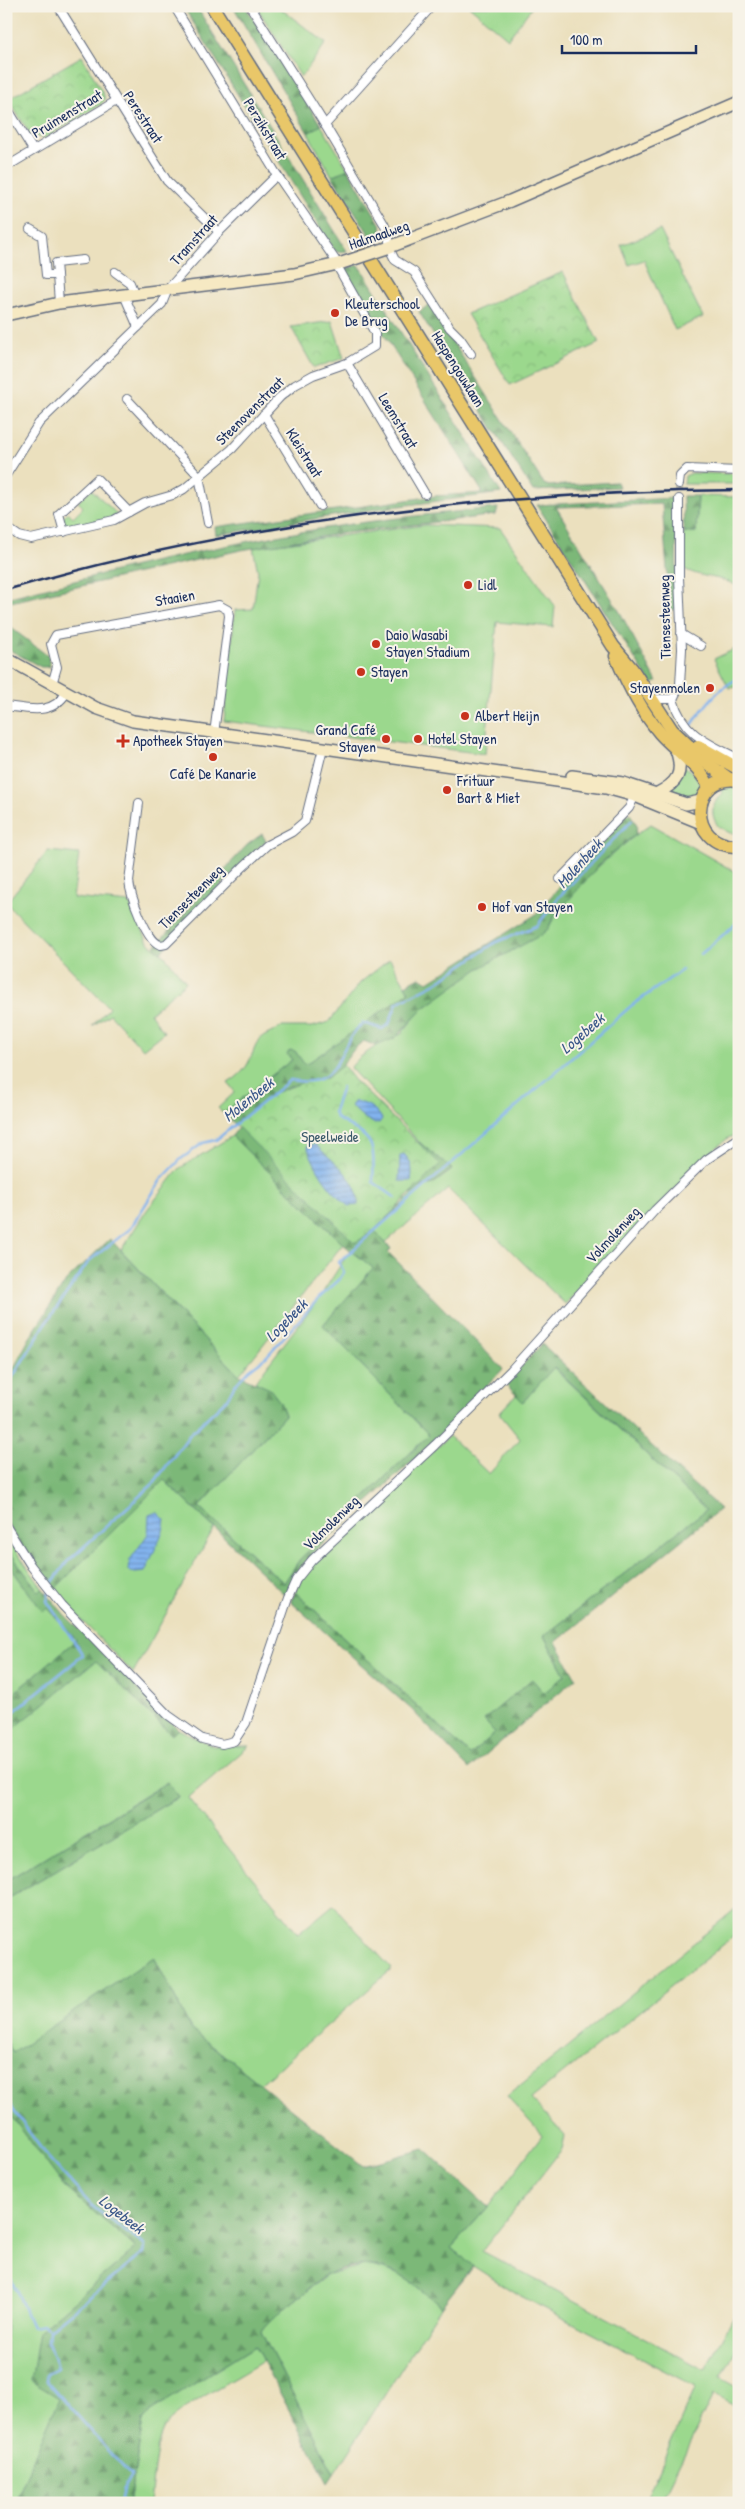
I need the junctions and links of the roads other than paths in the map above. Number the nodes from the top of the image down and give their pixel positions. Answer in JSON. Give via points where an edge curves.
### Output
{"nodes":[{"id":1,"x":58,"y":6,"type":"edge"},
{"id":2,"x":174,"y":6,"type":"edge"},
{"id":3,"x":212,"y":6,"type":"edge"},
{"id":4,"x":250,"y":6,"type":"edge"},
{"id":5,"x":432,"y":6,"type":"edge"},
{"id":6,"x":116,"y":101,"type":"junction"},
{"id":7,"x":739,"y":102,"type":"edge"},
{"id":8,"x":6,"y":106,"type":"edge"},
{"id":9,"x":325,"y":124,"type":"junction"},
{"id":10,"x":33,"y":150,"type":"junction"},
{"id":11,"x":6,"y":167,"type":"edge"},
{"id":12,"x":277,"y":175,"type":"junction"},
{"id":13,"x":30,"y":229,"type":"dead end"},
{"id":14,"x":219,"y":232,"type":"junction"},
{"id":15,"x":388,"y":248,"type":"junction"},
{"id":16,"x":83,"y":260,"type":"dead end"},
{"id":17,"x":338,"y":264,"type":"junction"},
{"id":18,"x":115,"y":272,"type":"dead end"},
{"id":19,"x":57,"y":274,"type":"junction"},
{"id":20,"x":168,"y":289,"type":"junction"},
{"id":21,"x":129,"y":294,"type":"junction"},
{"id":22,"x":60,"y":303,"type":"junction"},
{"id":23,"x":6,"y":315,"type":"edge"},
{"id":24,"x":138,"y":327,"type":"junction"},
{"id":25,"x":471,"y":354,"type":"dead end"},
{"id":26,"x":347,"y":363,"type":"junction"},
{"id":27,"x":126,"y":399,"type":"dead end"},
{"id":28,"x":264,"y":414,"type":"junction"},
{"id":29,"x":739,"y":471,"type":"edge"},
{"id":30,"x":6,"y":475,"type":"edge"},
{"id":31,"x":199,"y":476,"type":"junction"},
{"id":32,"x":680,"y":480,"type":"dead end"},
{"id":33,"x":425,"y":494,"type":"dead end"},
{"id":34,"x":679,"y":499,"type":"tunnel mouth"},
{"id":35,"x":320,"y":506,"type":"dead end"},
{"id":36,"x":129,"y":512,"type":"junction"},
{"id":37,"x":208,"y":523,"type":"dead end"},
{"id":38,"x":6,"y":527,"type":"edge"},
{"id":39,"x":64,"y":532,"type":"junction"},
{"id":40,"x":681,"y":634,"type":"junction"},
{"id":41,"x":613,"y":646,"type":"junction"},
{"id":42,"x":701,"y":646,"type":"dead end"},
{"id":43,"x":6,"y":658,"type":"edge"},
{"id":44,"x":52,"y":684,"type":"junction"},
{"id":45,"x":67,"y":692,"type":"junction"},
{"id":46,"x":650,"y":699,"type":"junction"},
{"id":47,"x":673,"y":699,"type":"junction"},
{"id":48,"x":6,"y":706,"type":"edge"},
{"id":49,"x":662,"y":714,"type":"junction"},
{"id":50,"x":214,"y":734,"type":"junction"},
{"id":51,"x":323,"y":748,"type":"junction"},
{"id":52,"x":676,"y":750,"type":"junction"},
{"id":53,"x":739,"y":759,"type":"edge"},
{"id":54,"x":739,"y":769,"type":"edge"},
{"id":55,"x":734,"y":779,"type":"edge"},
{"id":56,"x":709,"y":788,"type":"junction"},
{"id":57,"x":637,"y":792,"type":"junction"},
{"id":58,"x":656,"y":794,"type":"junction"},
{"id":59,"x":701,"y":801,"type":"junction"},
{"id":60,"x":139,"y":803,"type":"dead end"},
{"id":61,"x":701,"y":823,"type":"junction"},
{"id":62,"x":739,"y":846,"type":"edge"},
{"id":63,"x":560,"y":879,"type":"dead end"},
{"id":64,"x":739,"y":1138,"type":"edge"},
{"id":65,"x":6,"y":1526,"type":"edge"}],
"edges":[{"from":1,"to":6,"type":"street","name":"Perestraat"},
{"from":2,"to":12,"type":"street","name":"Perzikstraat"},
{"from":3,"to":41,"type":"main road","name":"Haspengouwlaan"},
{"from":4,"to":9,"type":"street"},
{"from":5,"to":9,"type":"street"},
{"from":6,"to":10,"type":"street","name":"Pruimenstraat"},
{"from":6,"to":14,"type":"street","name":"Perestraat","via":[[167,181]]},
{"from":7,"to":15,"type":"main road","name":"Halmaalweg","via":[[501,205]]},
{"from":8,"to":10,"type":"street"},
{"from":9,"to":15,"type":"street","via":[[384,224],[389,236]]},
{"from":10,"to":11,"type":"street","name":"Pruimenstraat"},
{"from":12,"to":14,"type":"street","name":"Tramstraat"},
{"from":12,"to":17,"type":"street","name":"Perzikstraat"},
{"from":13,"to":19,"type":"street","via":[[42,236],[46,275]]},
{"from":14,"to":20,"type":"street","name":"Tramstraat"},
{"from":15,"to":17,"type":"main road","name":"Halmaalweg","bridge":true},
{"from":15,"to":25,"type":"street","via":[[395,260],[414,272]]},
{"from":16,"to":19,"type":"street","via":[[56,263]]},
{"from":17,"to":20,"type":"main road","name":"Halmaalweg","via":[[294,274]]},
{"from":17,"to":26,"type":"street","name":"Steenovenstraat","via":[[376,339],[375,346]]},
{"from":18,"to":21,"type":"street","via":[[130,282]]},
{"from":19,"to":22,"type":"street"},
{"from":20,"to":21,"type":"main road","name":"Halmaalweg"},
{"from":20,"to":24,"type":"street","name":"Tramstraat","via":[[162,304]]},
{"from":21,"to":22,"type":"main road","name":"Halmaalweg"},
{"from":21,"to":24,"type":"street"},
{"from":22,"to":23,"type":"main road","name":"Halmaalweg"},
{"from":24,"to":30,"type":"street","name":"Tramstraat","via":[[39,423]]},
{"from":26,"to":28,"type":"street","name":"Steenovenstraat","via":[[295,385]]},
{"from":26,"to":33,"type":"street","name":"Leemstraat"},
{"from":27,"to":31,"type":"street"},
{"from":28,"to":31,"type":"street","name":"Steenovenstraat","via":[[232,449]]},
{"from":28,"to":35,"type":"street","name":"Kleistraat"},
{"from":29,"to":32,"type":"street","via":[[687,469]]},
{"from":31,"to":36,"type":"street","name":"Steenovenstraat","via":[[173,495],[145,503]]},
{"from":31,"to":37,"type":"street"},
{"from":34,"to":40,"type":"street","name":"Tiensesteenweg"},
{"from":36,"to":39,"type":"street","name":"Steenovenstraat","via":[[114,520]]},
{"from":36,"to":39,"type":"street","via":[[97,479],[59,514]]},
{"from":38,"to":39,"type":"street","name":"Steenovenstraat","via":[[30,539]]},
{"from":40,"to":42,"type":"street"},
{"from":40,"to":47,"type":"street","name":"Tiensesteenweg","via":[[680,685]]},
{"from":41,"to":46,"type":"main road","name":"Haspengouwlaan"},
{"from":41,"to":52,"type":"main road","name":"Haspengouwlaan","via":[[639,704]]},
{"from":43,"to":44,"type":"main road"},
{"from":44,"to":45,"type":"main road"},
{"from":44,"to":50,"type":"street","name":"Staaien","via":[[57,667],[51,644],[56,635],[219,605],[228,610],[229,616]]},
{"from":45,"to":48,"type":"street","via":[[55,705],[41,711]]},
{"from":45,"to":50,"type":"main road","via":[[96,708],[133,721]]},
{"from":46,"to":47,"type":"street"},
{"from":46,"to":49,"type":"main road","name":"Haspengouwlaan"},
{"from":47,"to":53,"type":"street","via":[[678,716],[686,726],[705,742]]},
{"from":49,"to":54,"type":"main road","via":[[707,753]]},
{"from":49,"to":55,"type":"main road","name":"Haspengouwlaan","via":[[688,746]]},
{"from":50,"to":51,"type":"main road"},
{"from":51,"to":57,"type":"main road","via":[[481,770],[524,770],[608,780]]},
{"from":51,"to":60,"type":"street","name":"Tiensesteenweg","via":[[305,821],[267,845],[166,944],[161,945],[151,940],[130,892]]},
{"from":52,"to":56,"type":"main road","name":"Haspengouwlaan","via":[[702,775]]},
{"from":52,"to":58,"type":"main road","via":[[680,763],[677,778]]},
{"from":55,"to":56,"type":"main road","via":[[715,783]]},
{"from":56,"to":59,"type":"main road"},
{"from":57,"to":58,"type":"main road"},
{"from":57,"to":61,"type":"main road"},
{"from":57,"to":63,"type":"street","via":[[628,808]]},
{"from":58,"to":59,"type":"main road","via":[[686,804]]},
{"from":59,"to":61,"type":"main road"},
{"from":61,"to":62,"type":"main road","via":[[715,841]]},
{"from":64,"to":65,"type":"street","name":"Volmolenweg","via":[[706,1160],[655,1210],[511,1370],[312,1560],[296,1580],[288,1598],[246,1723],[234,1740],[214,1743],[192,1733],[168,1716],[51,1591]]}]}
